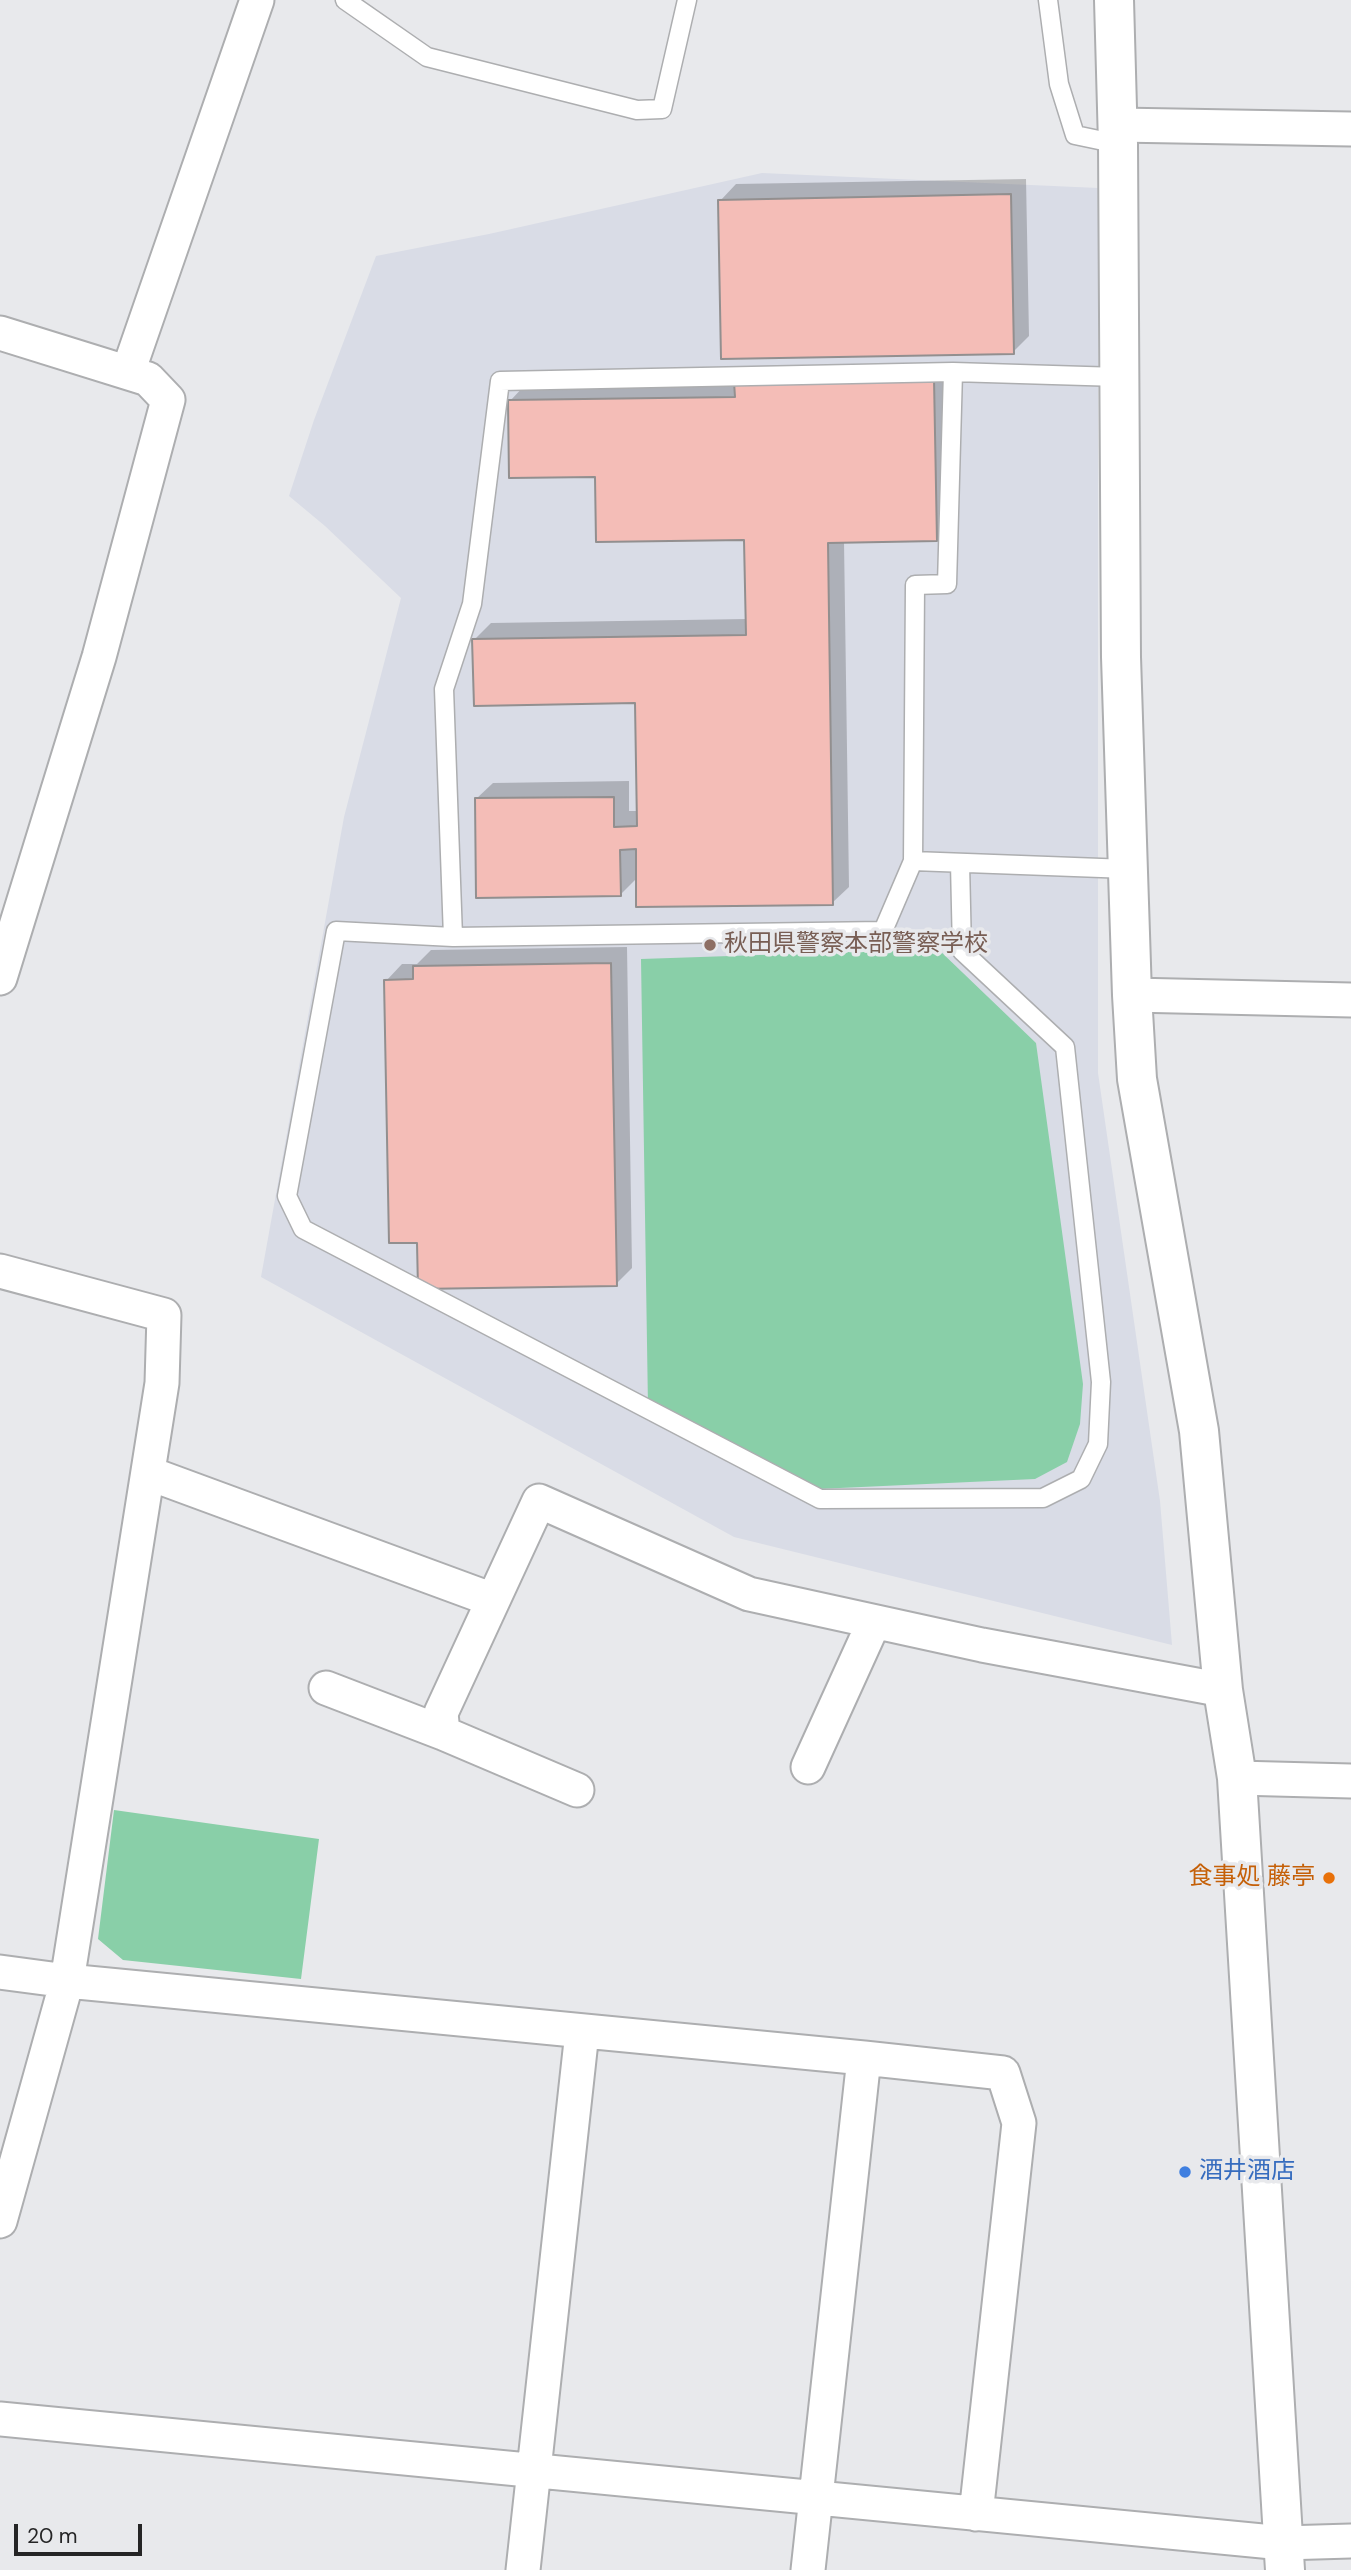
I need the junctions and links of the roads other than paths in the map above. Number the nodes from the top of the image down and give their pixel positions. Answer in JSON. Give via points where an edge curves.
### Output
{"nodes":[{"id":1,"x":257,"y":0,"type":"edge"},
{"id":2,"x":345,"y":0,"type":"edge"},
{"id":3,"x":688,"y":0,"type":"edge"},
{"id":4,"x":1048,"y":0,"type":"edge"},
{"id":5,"x":1114,"y":0,"type":"edge"},
{"id":6,"x":1351,"y":129,"type":"edge"},
{"id":7,"x":1118,"y":135,"type":"junction"},
{"id":8,"x":0,"y":333,"type":"edge"},
{"id":9,"x":128,"y":372,"type":"junction"},
{"id":10,"x":953,"y":372,"type":"junction"},
{"id":11,"x":1119,"y":377,"type":"junction"},
{"id":12,"x":913,"y":861,"type":"junction"},
{"id":13,"x":960,"y":863,"type":"junction"},
{"id":14,"x":1128,"y":869,"type":"junction"},
{"id":15,"x":453,"y":937,"type":"junction"},
{"id":16,"x":0,"y":978,"type":"edge"},
{"id":17,"x":1132,"y":995,"type":"junction"},
{"id":18,"x":1351,"y":1000,"type":"edge"},
{"id":19,"x":0,"y":1271,"type":"edge"},
{"id":20,"x":148,"y":1472,"type":"junction"},
{"id":21,"x":493,"y":1600,"type":"junction"},
{"id":22,"x":874,"y":1622,"type":"junction"},
{"id":23,"x":326,"y":1688,"type":"dead end"},
{"id":24,"x":1223,"y":1690,"type":"junction"},
{"id":25,"x":443,"y":1733,"type":"junction"},
{"id":26,"x":808,"y":1768,"type":"dead end"},
{"id":27,"x":1237,"y":1779,"type":"junction"},
{"id":28,"x":1351,"y":1781,"type":"edge"},
{"id":29,"x":577,"y":1790,"type":"dead end"},
{"id":30,"x":0,"y":1972,"type":"edge"},
{"id":31,"x":67,"y":1981,"type":"junction"},
{"id":32,"x":582,"y":2032,"type":"junction"},
{"id":33,"x":863,"y":2058,"type":"junction"},
{"id":34,"x":0,"y":2221,"type":"edge"},
{"id":35,"x":0,"y":2419,"type":"edge"},
{"id":36,"x":534,"y":2471,"type":"junction"},
{"id":37,"x":815,"y":2498,"type":"junction"},
{"id":38,"x":976,"y":2514,"type":"junction"},
{"id":39,"x":1351,"y":2541,"type":"edge"},
{"id":40,"x":1284,"y":2557,"type":"edge"},
{"id":41,"x":523,"y":2570,"type":"edge"},
{"id":42,"x":808,"y":2570,"type":"edge"}],
"edges":[{"from":1,"to":9,"type":"street"},
{"from":2,"to":3,"type":"lane","via":[[427,57],[637,110],[662,109]]},
{"from":4,"to":7,"type":"lane","via":[[1059,84],[1076,135]]},
{"from":5,"to":7,"type":"street"},
{"from":6,"to":7,"type":"street"},
{"from":7,"to":11,"type":"street"},
{"from":8,"to":9,"type":"street"},
{"from":9,"to":16,"type":"street","via":[[149,379],[168,400],[99,657]]},
{"from":10,"to":11,"type":"lane"},
{"from":10,"to":12,"type":"lane","via":[[947,584],[915,585]]},
{"from":10,"to":15,"type":"lane","via":[[500,381],[472,604],[444,689]]},
{"from":11,"to":14,"type":"street"},
{"from":12,"to":13,"type":"lane"},
{"from":12,"to":15,"type":"lane","via":[[883,930]]},
{"from":13,"to":14,"type":"lane"},
{"from":13,"to":15,"type":"lane","via":[[962,951],[1065,1047],[1100,1395],[1098,1444],[1081,1479],[1043,1499],[820,1499],[303,1229],[287,1196],[336,931]]},
{"from":14,"to":17,"type":"street"},
{"from":17,"to":18,"type":"street"},
{"from":17,"to":24,"type":"street","via":[[1137,1079],[1199,1431]]},
{"from":19,"to":20,"type":"street","via":[[164,1315],[162,1383]]},
{"from":20,"to":21,"type":"street"},
{"from":20,"to":31,"type":"street"},
{"from":21,"to":22,"type":"street","via":[[539,1501],[749,1594]]},
{"from":21,"to":25,"type":"street","via":[[441,1713]]},
{"from":22,"to":24,"type":"street"},
{"from":22,"to":26,"type":"street"},
{"from":23,"to":25,"type":"street"},
{"from":24,"to":27,"type":"street"},
{"from":25,"to":29,"type":"street"},
{"from":27,"to":28,"type":"street"},
{"from":27,"to":40,"type":"street"},
{"from":30,"to":31,"type":"street"},
{"from":31,"to":32,"type":"street"},
{"from":31,"to":34,"type":"street"},
{"from":32,"to":33,"type":"street"},
{"from":32,"to":36,"type":"street"},
{"from":33,"to":37,"type":"street"},
{"from":33,"to":38,"type":"street","via":[[1003,2073],[1019,2123]]},
{"from":35,"to":36,"type":"street"},
{"from":36,"to":37,"type":"street"},
{"from":36,"to":41,"type":"street"},
{"from":37,"to":38,"type":"street"},
{"from":37,"to":42,"type":"street"},
{"from":38,"to":40,"type":"street"},
{"from":39,"to":40,"type":"street"}]}
